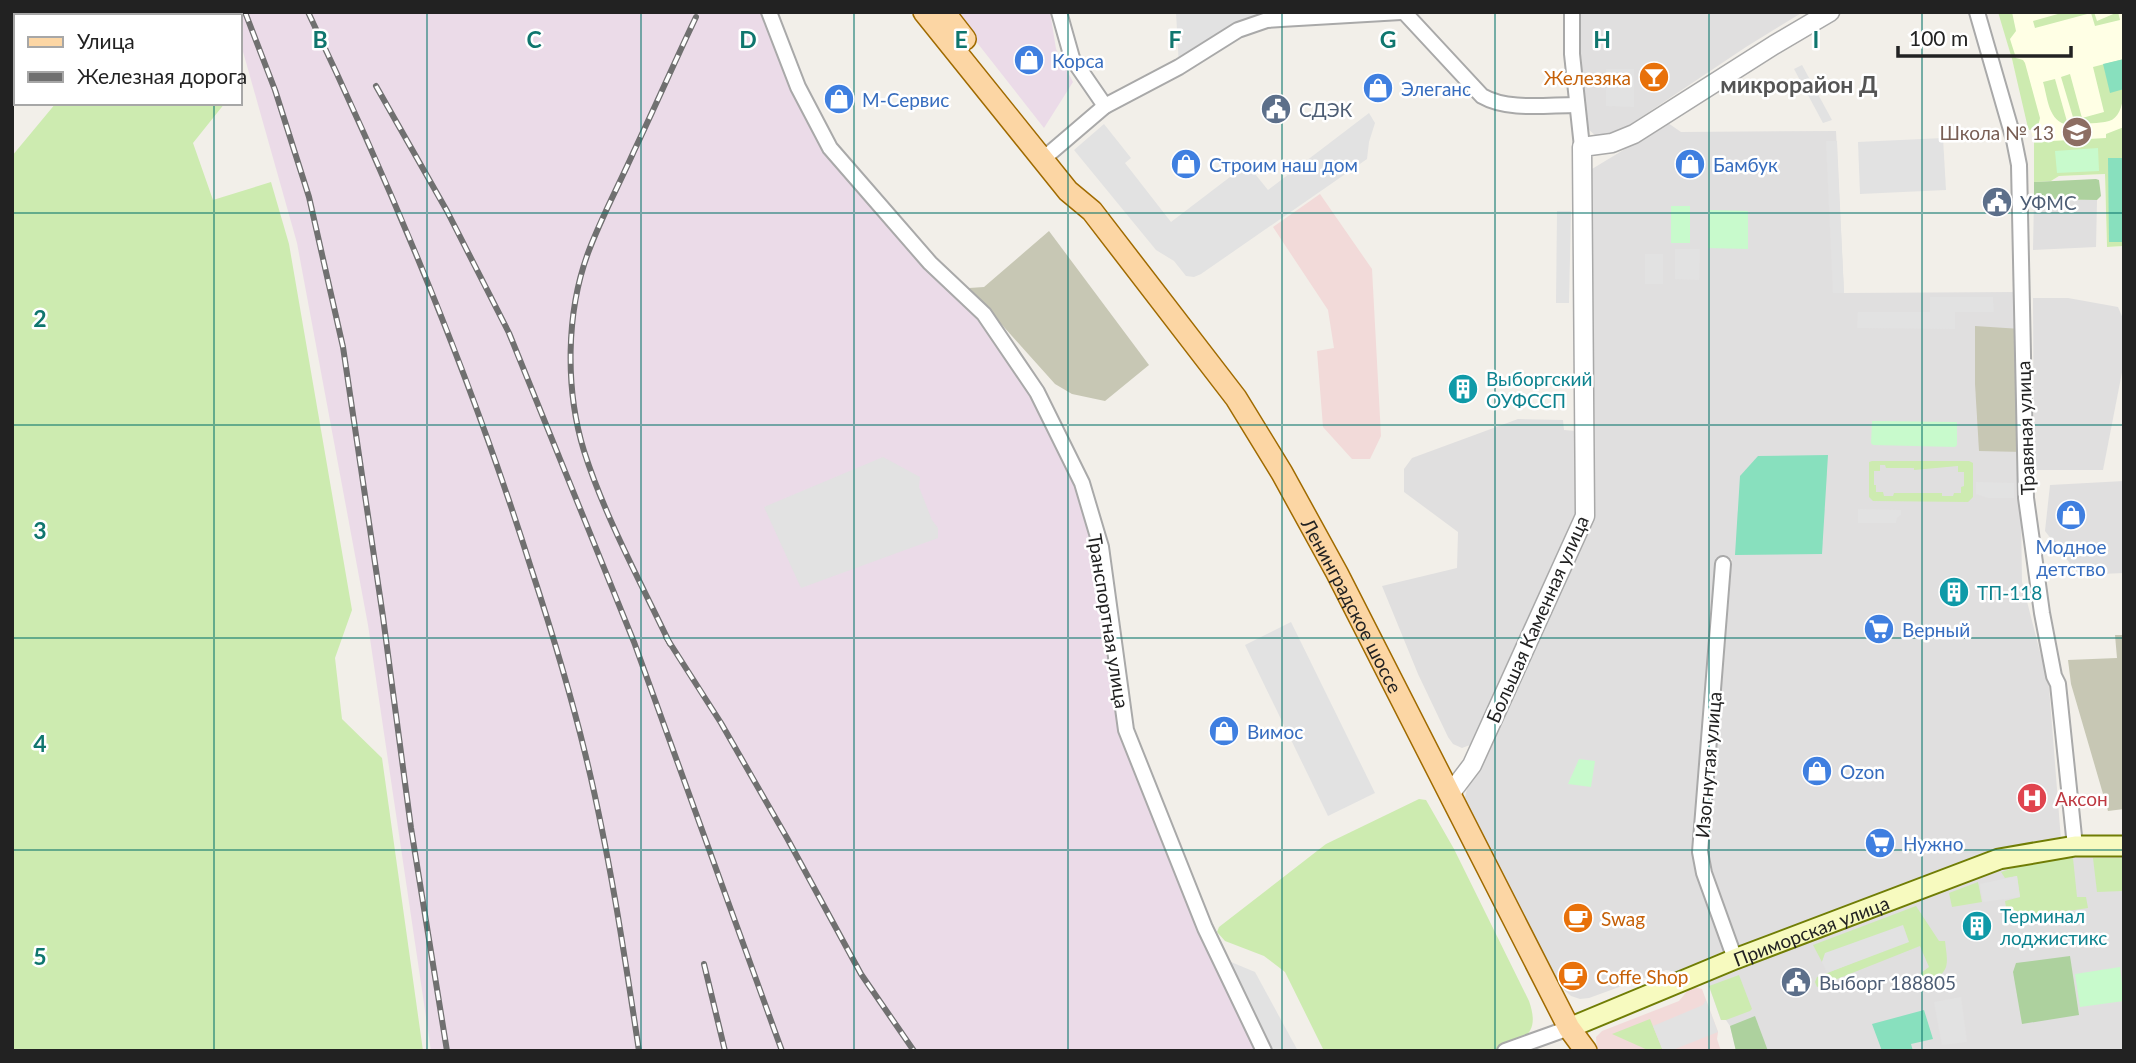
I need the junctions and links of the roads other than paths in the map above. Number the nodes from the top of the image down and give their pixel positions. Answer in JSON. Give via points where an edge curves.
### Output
{"nodes":[{"id":1,"x":769,"y":12,"type":"edge"},
{"id":2,"x":924,"y":12,"type":"edge"},
{"id":3,"x":944,"y":12,"type":"edge"},
{"id":4,"x":1059,"y":12,"type":"edge"},
{"id":5,"x":1403,"y":12,"type":"edge"},
{"id":6,"x":1573,"y":12,"type":"edge"},
{"id":7,"x":1830,"y":12,"type":"edge"},
{"id":8,"x":1977,"y":12,"type":"edge"},
{"id":9,"x":1576,"y":105,"type":"junction"},
{"id":10,"x":1105,"y":106,"type":"junction"},
{"id":11,"x":1582,"y":147,"type":"junction"},
{"id":12,"x":1048,"y":154,"type":"junction"},
{"id":13,"x":1723,"y":564,"type":"dead end"},
{"id":14,"x":1450,"y":794,"type":"junction"},
{"id":15,"x":2075,"y":846,"type":"junction"},
{"id":16,"x":2124,"y":846,"type":"edge"},
{"id":17,"x":1735,"y":959,"type":"junction"},
{"id":18,"x":1569,"y":1028,"type":"junction"},
{"id":19,"x":1265,"y":1051,"type":"edge"},
{"id":20,"x":1505,"y":1051,"type":"edge"},
{"id":21,"x":1573,"y":1051,"type":"edge"},
{"id":22,"x":1586,"y":1051,"type":"edge"}],
"edges":[{"from":1,"to":19,"type":"street","name":"Транспортная улица","via":[[798,87],[830,148],[930,263],[984,314],[1037,392],[1082,482],[1101,547],[1126,730],[1205,928]]},
{"from":2,"to":12,"type":"main road","name":"Ленинградское шоссе"},
{"from":3,"to":12,"type":"main road","name":"Ленинградское шоссе"},
{"from":4,"to":10,"type":"street","via":[[1072,58]]},
{"from":5,"to":9,"type":"street","via":[[1492,102]]},
{"from":5,"to":10,"type":"street","via":[[1267,20],[1238,30]]},
{"from":6,"to":9,"type":"street","name":"Большая Каменная улица"},
{"from":7,"to":11,"type":"street","via":[[1634,134]]},
{"from":8,"to":15,"type":"street","name":"Травяная улица","via":[[2019,165],[2026,498],[2042,613],[2058,684]]},
{"from":9,"to":11,"type":"street","name":"Большая Каменная улица"},
{"from":10,"to":12,"type":"street"},
{"from":11,"to":14,"type":"street","name":"Большая Каменная улица","via":[[1586,516],[1472,765]]},
{"from":12,"to":14,"type":"main road","name":"Ленинградское шоссе","via":[[1080,183],[1092,211],[1236,398],[1337,573]]},
{"from":13,"to":17,"type":"street","name":"Изогнутая улица","via":[[1700,852]]},
{"from":14,"to":18,"type":"main road","name":"Ленинградское шоссе"},
{"from":15,"to":16,"type":"main road","name":"Приморская улица"},
{"from":15,"to":17,"type":"main road","name":"Приморская улица","via":[[1999,859]]},
{"from":17,"to":18,"type":"main road","name":"Приморская улица"},
{"from":18,"to":20,"type":"street","name":"Приморская улица"},
{"from":18,"to":21,"type":"main road","name":"Ленинградское шоссе"},
{"from":18,"to":22,"type":"main road","name":"Ленинградское шоссе"}]}
